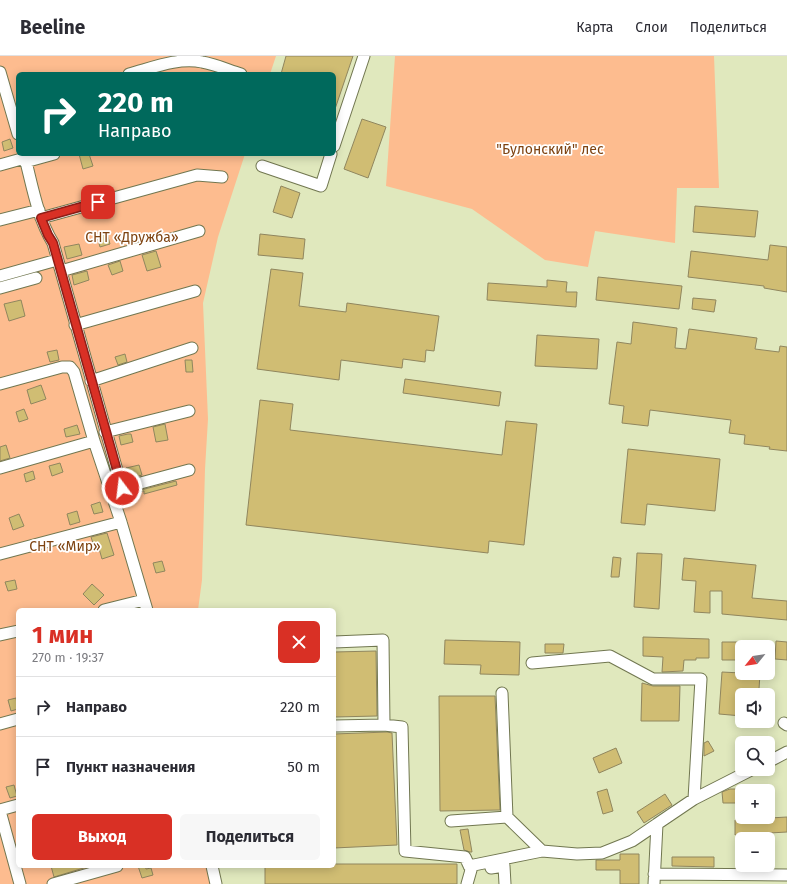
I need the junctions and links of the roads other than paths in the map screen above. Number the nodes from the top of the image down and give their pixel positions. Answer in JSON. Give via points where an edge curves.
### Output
{"nodes":[{"id":1,"x":364,"y":56,"type":"edge"},
{"id":2,"x":0,"y":72,"type":"edge"},
{"id":3,"x":136,"y":72,"type":"edge"},
{"id":4,"x":234,"y":72,"type":"edge"},
{"id":5,"x":9,"y":105,"type":"edge"},
{"id":6,"x":16,"y":128,"type":"edge"},
{"id":7,"x":336,"y":140,"type":"edge"},
{"id":8,"x":40,"y":156,"type":"edge"},
{"id":9,"x":330,"y":156,"type":"edge"},
{"id":10,"x":25,"y":158,"type":"edge"},
{"id":11,"x":0,"y":165,"type":"edge"},
{"id":12,"x":262,"y":166,"type":"dead end"},
{"id":13,"x":222,"y":177,"type":"dead end"},
{"id":14,"x":40,"y":214,"type":"junction"},
{"id":15,"x":0,"y":220,"type":"edge"},
{"id":16,"x":199,"y":231,"type":"dead end"},
{"id":17,"x":59,"y":266,"type":"junction"},
{"id":18,"x":0,"y":276,"type":"edge"},
{"id":19,"x":36,"y":278,"type":"dead end"},
{"id":20,"x":0,"y":288,"type":"edge"},
{"id":21,"x":195,"y":291,"type":"dead end"},
{"id":22,"x":75,"y":325,"type":"junction"},
{"id":23,"x":192,"y":348,"type":"dead end"},
{"id":24,"x":91,"y":381,"type":"junction"},
{"id":25,"x":0,"y":384,"type":"edge"},
{"id":26,"x":189,"y":411,"type":"dead end"},
{"id":27,"x":105,"y":432,"type":"junction"},
{"id":28,"x":94,"y":441,"type":"junction"},
{"id":29,"x":0,"y":468,"type":"edge"},
{"id":30,"x":189,"y":470,"type":"dead end"},
{"id":31,"x":120,"y":522,"type":"junction"},
{"id":32,"x":0,"y":554,"type":"edge"},
{"id":33,"x":146,"y":605,"type":"edge"},
{"id":34,"x":121,"y":608,"type":"edge"},
{"id":35,"x":16,"y":631,"type":"edge"},
{"id":36,"x":0,"y":635,"type":"edge"},
{"id":37,"x":336,"y":642,"type":"edge"},
{"id":38,"x":532,"y":663,"type":"dead end"},
{"id":39,"x":502,"y":693,"type":"dead end"},
{"id":40,"x":16,"y":720,"type":"edge"},
{"id":41,"x":0,"y":724,"type":"edge"},
{"id":42,"x":384,"y":725,"type":"junction"},
{"id":43,"x":336,"y":726,"type":"edge"},
{"id":44,"x":787,"y":752,"type":"edge"},
{"id":45,"x":775,"y":758,"type":"edge"},
{"id":46,"x":740,"y":776,"type":"edge"},
{"id":47,"x":694,"y":799,"type":"junction"},
{"id":48,"x":16,"y":806,"type":"edge"},
{"id":49,"x":0,"y":814,"type":"edge"},
{"id":50,"x":507,"y":817,"type":"junction"},
{"id":51,"x":451,"y":821,"type":"dead end"},
{"id":52,"x":657,"y":824,"type":"junction"},
{"id":53,"x":542,"y":851,"type":"junction"},
{"id":54,"x":110,"y":868,"type":"edge"},
{"id":55,"x":212,"y":868,"type":"edge"},
{"id":56,"x":470,"y":868,"type":"junction"},
{"id":57,"x":787,"y":875,"type":"edge"},
{"id":58,"x":654,"y":879,"type":"edge"},
{"id":59,"x":20,"y":884,"type":"edge"},
{"id":60,"x":53,"y":884,"type":"edge"},
{"id":61,"x":216,"y":884,"type":"edge"},
{"id":62,"x":467,"y":884,"type":"edge"},
{"id":63,"x":505,"y":884,"type":"edge"}],
"edges":[{"from":1,"to":7,"type":"lane"},
{"from":2,"to":5,"type":"lane"},
{"from":3,"to":4,"type":"lane","via":[[184,61],[202,62]]},
{"from":5,"to":6,"type":"lane"},
{"from":8,"to":10,"type":"lane"},
{"from":9,"to":12,"type":"lane","via":[[321,186]]},
{"from":10,"to":11,"type":"lane"},
{"from":10,"to":14,"type":"lane"},
{"from":13,"to":14,"type":"lane","via":[[197,175]]},
{"from":14,"to":15,"type":"lane"},
{"from":14,"to":17,"type":"lane","via":[[53,243]]},
{"from":16,"to":17,"type":"lane"},
{"from":17,"to":18,"type":"lane"},
{"from":17,"to":22,"type":"lane"},
{"from":19,"to":20,"type":"lane"},
{"from":21,"to":22,"type":"lane"},
{"from":22,"to":24,"type":"lane"},
{"from":23,"to":24,"type":"lane"},
{"from":24,"to":27,"type":"lane"},
{"from":25,"to":28,"type":"lane","via":[[70,367],[74,372]]},
{"from":26,"to":27,"type":"lane"},
{"from":27,"to":30,"type":"lane","via":[[122,488]]},
{"from":28,"to":29,"type":"lane"},
{"from":28,"to":31,"type":"lane"},
{"from":31,"to":32,"type":"lane"},
{"from":31,"to":33,"type":"lane"},
{"from":33,"to":34,"type":"lane"},
{"from":35,"to":36,"type":"lane"},
{"from":37,"to":42,"type":"lane","via":[[383,640]]},
{"from":38,"to":47,"type":"lane","via":[[610,656],[653,679],[700,679]]},
{"from":39,"to":50,"type":"lane"},
{"from":40,"to":41,"type":"lane"},
{"from":42,"to":43,"type":"lane"},
{"from":42,"to":56,"type":"lane","via":[[402,727],[405,851],[465,857]]},
{"from":44,"to":45,"type":"lane"},
{"from":46,"to":47,"type":"lane"},
{"from":47,"to":52,"type":"lane"},
{"from":48,"to":49,"type":"lane"},
{"from":49,"to":59,"type":"lane"},
{"from":50,"to":51,"type":"lane"},
{"from":50,"to":53,"type":"lane"},
{"from":52,"to":53,"type":"lane","via":[[632,841],[602,853]]},
{"from":52,"to":58,"type":"lane"},
{"from":53,"to":56,"type":"lane"},
{"from":54,"to":60,"type":"lane"},
{"from":55,"to":61,"type":"lane"},
{"from":56,"to":62,"type":"lane"},
{"from":56,"to":63,"type":"lane","via":[[504,866]]},
{"from":57,"to":58,"type":"lane"}]}
